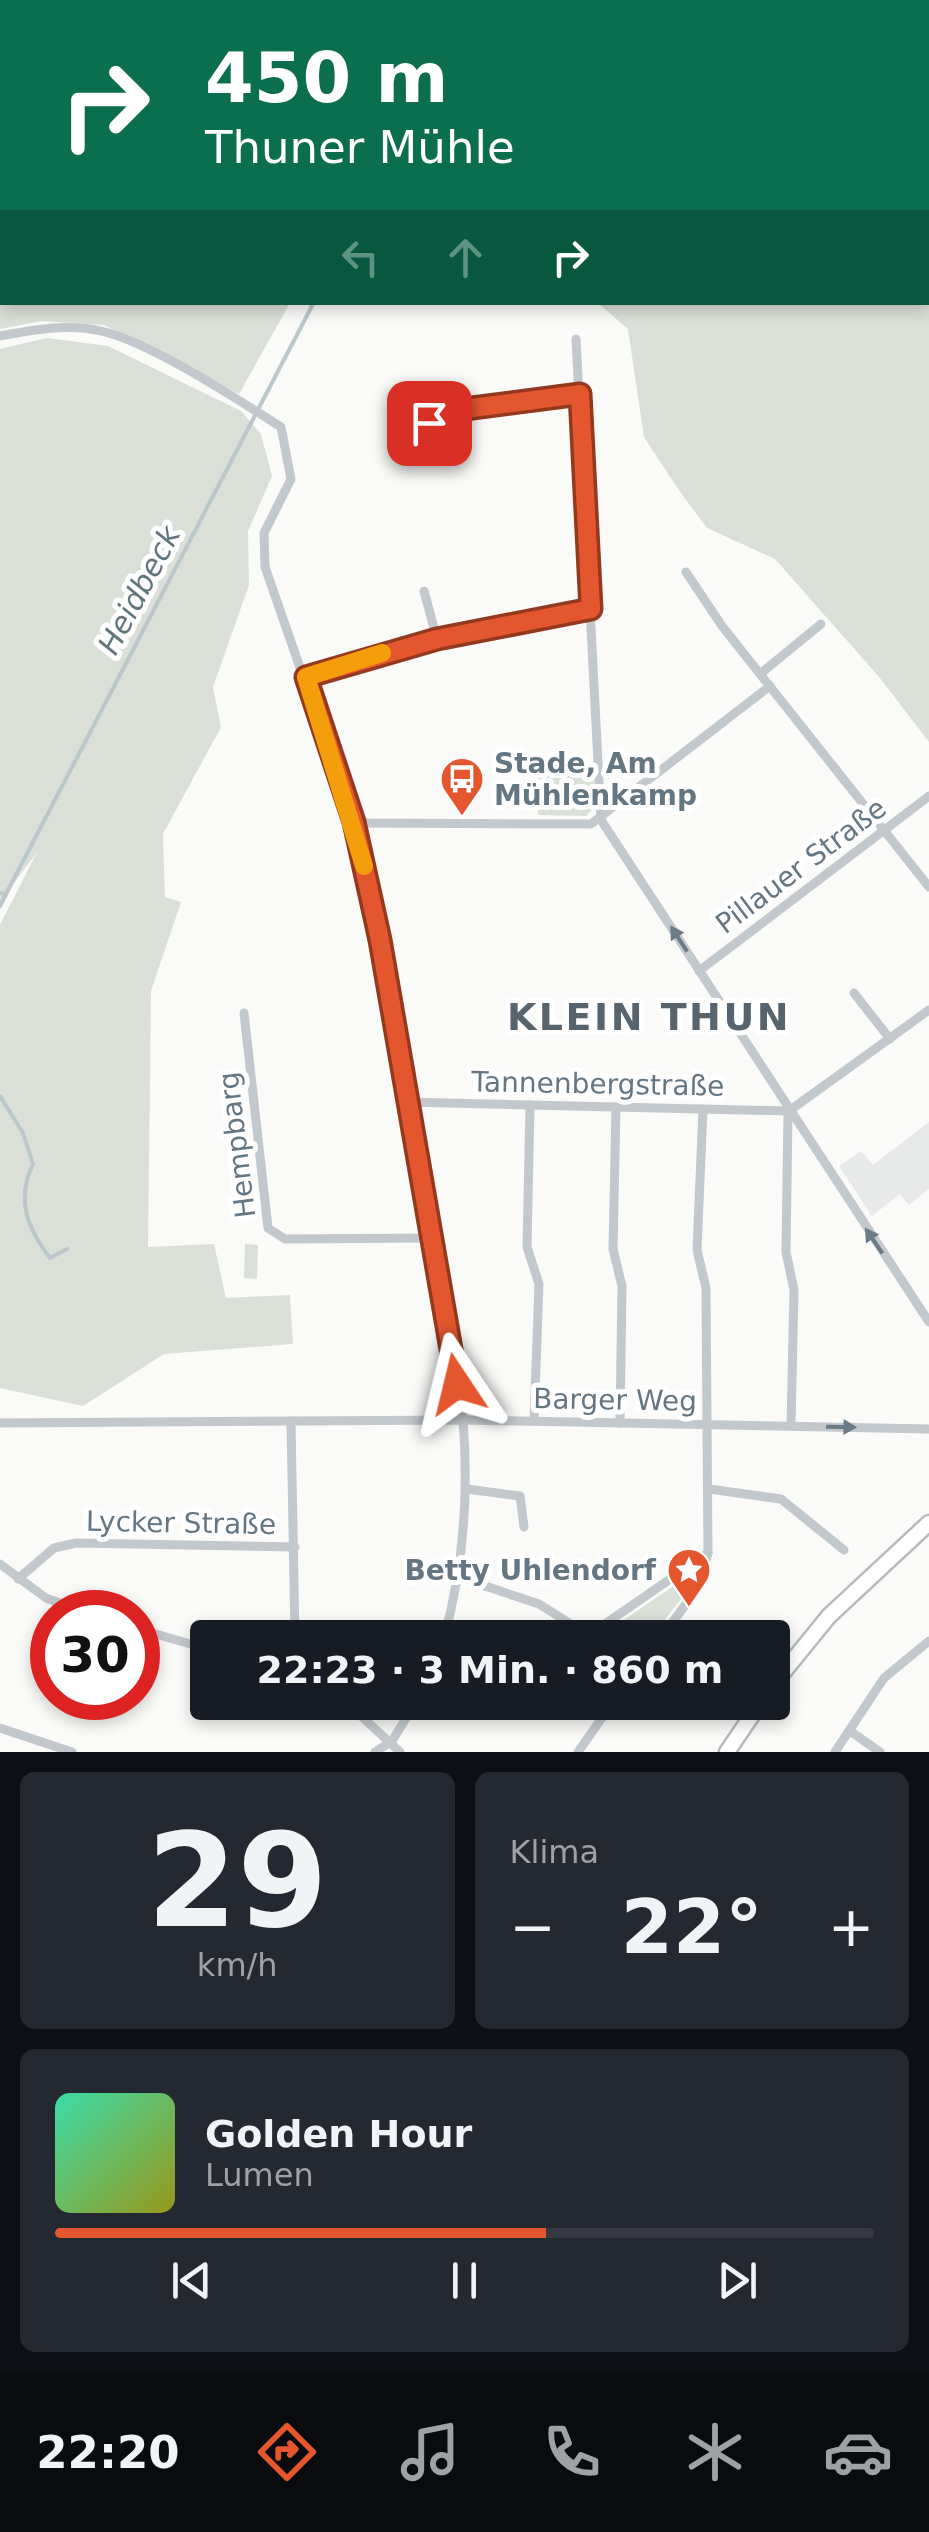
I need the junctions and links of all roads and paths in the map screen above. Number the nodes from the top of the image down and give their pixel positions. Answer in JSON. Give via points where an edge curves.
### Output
{"nodes":[{"id":1,"x":0,"y":336,"type":"edge"},
{"id":2,"x":576,"y":339,"type":"dead end"},
{"id":3,"x":580,"y":394,"type":"junction"},
{"id":4,"x":429,"y":423,"type":"dead end"},
{"id":5,"x":686,"y":572,"type":"dead end"},
{"id":6,"x":424,"y":591,"type":"dead end"},
{"id":7,"x":591,"y":609,"type":"junction"},
{"id":8,"x":821,"y":624,"type":"dead end"},
{"id":9,"x":437,"y":639,"type":"junction"},
{"id":10,"x":760,"y":674,"type":"junction"},
{"id":11,"x":306,"y":677,"type":"junction"},
{"id":12,"x":770,"y":686,"type":"junction"},
{"id":13,"x":929,"y":796,"type":"edge"},
{"id":14,"x":600,"y":820,"type":"junction"},
{"id":15,"x":354,"y":822,"type":"junction"},
{"id":16,"x":884,"y":830,"type":"junction"},
{"id":17,"x":929,"y":887,"type":"edge"},
{"id":18,"x":700,"y":971,"type":"junction"},
{"id":19,"x":854,"y":992,"type":"dead end"},
{"id":20,"x":929,"y":1010,"type":"edge"},
{"id":21,"x":244,"y":1013,"type":"dead end"},
{"id":22,"x":890,"y":1039,"type":"junction"},
{"id":23,"x":407,"y":1102,"type":"junction"},
{"id":24,"x":530,"y":1105,"type":"junction"},
{"id":25,"x":616,"y":1106,"type":"junction"},
{"id":26,"x":703,"y":1109,"type":"junction"},
{"id":27,"x":788,"y":1110,"type":"junction"},
{"id":28,"x":430,"y":1238,"type":"junction"},
{"id":29,"x":929,"y":1322,"type":"edge"},
{"id":30,"x":464,"y":1420,"type":"junction"},
{"id":31,"x":291,"y":1421,"type":"junction"},
{"id":32,"x":534,"y":1421,"type":"junction"},
{"id":33,"x":0,"y":1422,"type":"edge"},
{"id":34,"x":620,"y":1422,"type":"junction"},
{"id":35,"x":709,"y":1424,"type":"junction"},
{"id":36,"x":791,"y":1426,"type":"junction"},
{"id":37,"x":929,"y":1429,"type":"edge"},
{"id":38,"x":467,"y":1489,"type":"junction"},
{"id":39,"x":708,"y":1489,"type":"junction"},
{"id":40,"x":929,"y":1522,"type":"edge"},
{"id":41,"x":524,"y":1527,"type":"dead end"},
{"id":42,"x":295,"y":1547,"type":"junction"},
{"id":43,"x":844,"y":1550,"type":"dead end"},
{"id":44,"x":708,"y":1552,"type":"junction"},
{"id":45,"x":0,"y":1564,"type":"edge"},
{"id":46,"x":461,"y":1578,"type":"junction"},
{"id":47,"x":18,"y":1579,"type":"junction"},
{"id":48,"x":34,"y":1590,"type":"edge"},
{"id":49,"x":294,"y":1620,"type":"edge"},
{"id":50,"x":449,"y":1620,"type":"edge"},
{"id":51,"x":565,"y":1620,"type":"edge"},
{"id":52,"x":613,"y":1620,"type":"edge"},
{"id":53,"x":674,"y":1620,"type":"edge"},
{"id":54,"x":160,"y":1635,"type":"edge"},
{"id":55,"x":929,"y":1642,"type":"edge"},
{"id":56,"x":190,"y":1644,"type":"edge"},
{"id":57,"x":790,"y":1664,"type":"edge"},
{"id":58,"x":367,"y":1720,"type":"edge"},
{"id":59,"x":405,"y":1720,"type":"edge"},
{"id":60,"x":600,"y":1720,"type":"edge"},
{"id":61,"x":749,"y":1720,"type":"edge"},
{"id":62,"x":0,"y":1728,"type":"edge"},
{"id":63,"x":850,"y":1731,"type":"junction"},
{"id":64,"x":392,"y":1741,"type":"junction"},
{"id":65,"x":72,"y":1752,"type":"edge"},
{"id":66,"x":375,"y":1752,"type":"edge"},
{"id":67,"x":400,"y":1752,"type":"edge"},
{"id":68,"x":578,"y":1752,"type":"edge"},
{"id":69,"x":727,"y":1752,"type":"edge"},
{"id":70,"x":835,"y":1752,"type":"edge"},
{"id":71,"x":880,"y":1752,"type":"edge"}],
"edges":[{"from":1,"to":11,"type":"street","via":[[45,327],[102,331],[281,426],[291,479],[264,533],[265,567]]},
{"from":2,"to":3,"type":"street"},
{"from":3,"to":4,"type":"street","via":[[449,411]]},
{"from":3,"to":7,"type":"street"},
{"from":5,"to":10,"type":"street"},
{"from":6,"to":9,"type":"street"},
{"from":7,"to":9,"type":"street"},
{"from":7,"to":14,"type":"street"},
{"from":8,"to":10,"type":"street"},
{"from":9,"to":11,"type":"street"},
{"from":10,"to":12,"type":"street"},
{"from":11,"to":15,"type":"street"},
{"from":12,"to":14,"type":"street"},
{"from":12,"to":16,"type":"street"},
{"from":13,"to":16,"type":"street","name":"Pillauer Straße"},
{"from":14,"to":15,"type":"street"},
{"from":18,"to":14,"type":"street","one_way":true},
{"from":15,"to":23,"type":"street"},
{"from":16,"to":17,"type":"street"},
{"from":16,"to":18,"type":"street","name":"Pillauer Straße"},
{"from":18,"to":27,"type":"street"},
{"from":19,"to":22,"type":"street"},
{"from":20,"to":22,"type":"street"},
{"from":21,"to":28,"type":"street","name":"Hempbarg","via":[[268,1228],[285,1238]]},
{"from":22,"to":27,"type":"street"},
{"from":23,"to":24,"type":"street","name":"Tannenbergstraße"},
{"from":23,"to":28,"type":"street"},
{"from":24,"to":25,"type":"street","name":"Tannenbergstraße"},
{"from":24,"to":32,"type":"street","via":[[527,1246],[539,1284]]},
{"from":25,"to":26,"type":"street","name":"Tannenbergstraße"},
{"from":25,"to":34,"type":"street"},
{"from":26,"to":27,"type":"street","name":"Tannenbergstraße"},
{"from":26,"to":35,"type":"street","via":[[697,1250],[706,1288]]},
{"from":29,"to":27,"type":"street","one_way":true},
{"from":27,"to":36,"type":"street"},
{"from":28,"to":30,"type":"street"},
{"from":30,"to":31,"type":"street","name":"Barger Weg"},
{"from":30,"to":32,"type":"street","name":"Barger Weg"},
{"from":30,"to":38,"type":"street"},
{"from":31,"to":33,"type":"street","name":"Barger Weg"},
{"from":31,"to":42,"type":"street"},
{"from":32,"to":34,"type":"street","name":"Barger Weg"},
{"from":34,"to":35,"type":"street","name":"Barger Weg"},
{"from":35,"to":36,"type":"street","name":"Barger Weg"},
{"from":35,"to":39,"type":"street"},
{"from":36,"to":37,"type":"street","name":"Barger Weg","one_way":true},
{"from":38,"to":41,"type":"street","via":[[520,1496]]},
{"from":38,"to":46,"type":"street"},
{"from":39,"to":43,"type":"street","via":[[781,1499]]},
{"from":39,"to":44,"type":"street"},
{"from":40,"to":57,"type":"main road","via":[[829,1616]]},
{"from":42,"to":47,"type":"street","name":"Lycker Straße","via":[[76,1542],[54,1548]]},
{"from":42,"to":49,"type":"street"},
{"from":44,"to":52,"type":"street"},
{"from":44,"to":53,"type":"street","via":[[700,1585]]},
{"from":45,"to":47,"type":"street"},
{"from":46,"to":50,"type":"street"},
{"from":46,"to":51,"type":"street","via":[[539,1604]]},
{"from":47,"to":48,"type":"street"},
{"from":54,"to":56,"type":"street"},
{"from":55,"to":63,"type":"street","via":[[884,1678]]},
{"from":58,"to":64,"type":"street"},
{"from":59,"to":64,"type":"street"},
{"from":60,"to":68,"type":"street"},
{"from":61,"to":69,"type":"main road"},
{"from":62,"to":65,"type":"street"},
{"from":63,"to":70,"type":"street"},
{"from":63,"to":71,"type":"street"},
{"from":64,"to":66,"type":"street"},
{"from":64,"to":67,"type":"street"}]}
